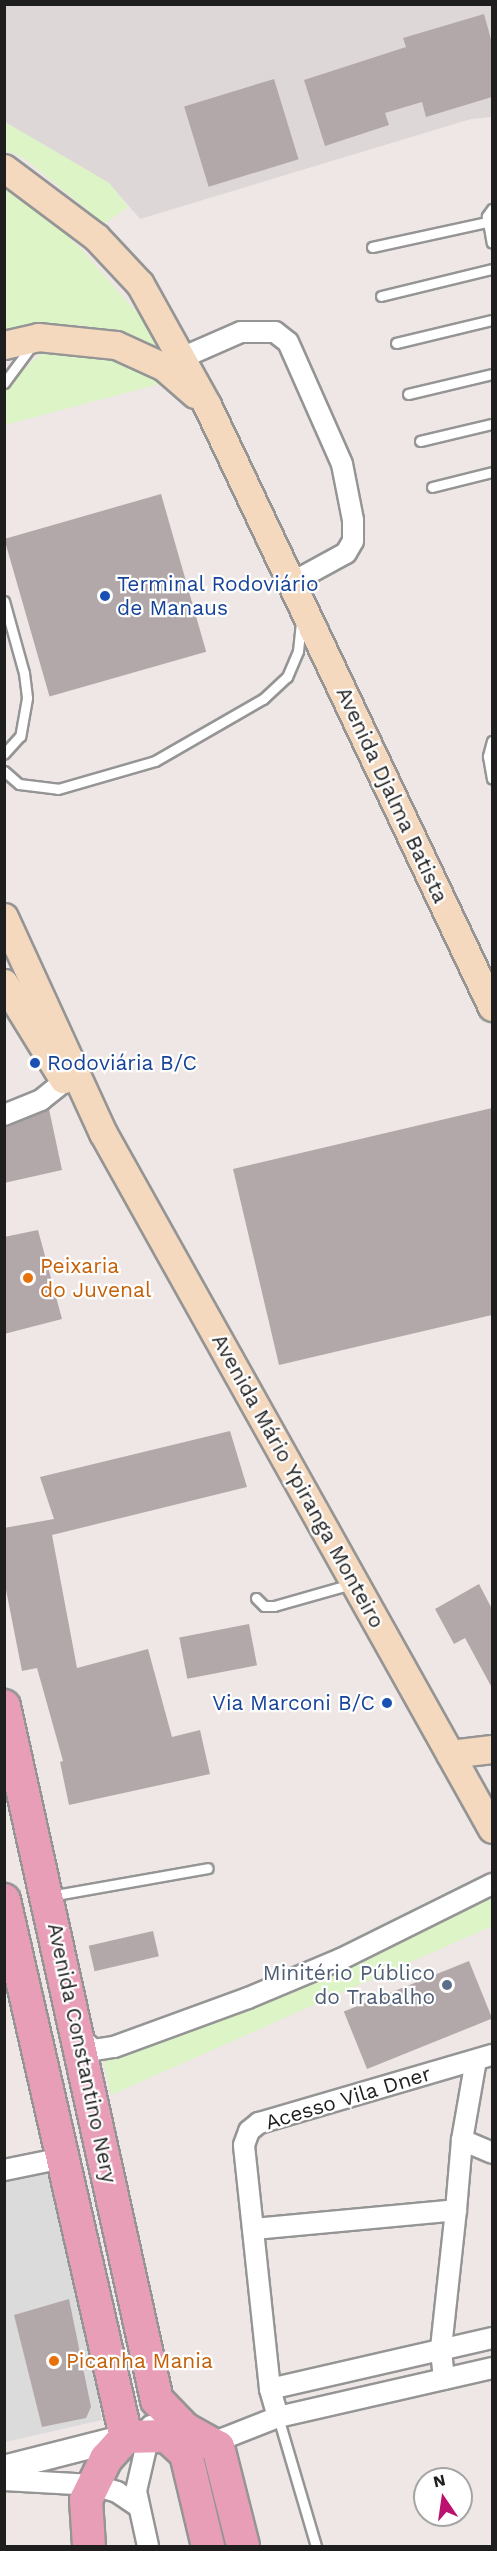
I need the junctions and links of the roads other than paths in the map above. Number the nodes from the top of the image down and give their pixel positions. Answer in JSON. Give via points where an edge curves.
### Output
{"nodes":[{"id":1,"x":4,"y":168,"type":"edge"},
{"id":2,"x":492,"y":209,"type":"edge"},
{"id":3,"x":487,"y":222,"type":"junction"},
{"id":4,"x":492,"y":243,"type":"edge"},
{"id":5,"x":372,"y":247,"type":"dead end"},
{"id":6,"x":492,"y":269,"type":"edge"},
{"id":7,"x":381,"y":296,"type":"dead end"},
{"id":8,"x":492,"y":320,"type":"edge"},
{"id":9,"x":38,"y":337,"type":"junction"},
{"id":10,"x":396,"y":343,"type":"dead end"},
{"id":11,"x":4,"y":345,"type":"edge"},
{"id":12,"x":173,"y":361,"type":"junction"},
{"id":13,"x":492,"y":374,"type":"edge"},
{"id":14,"x":4,"y":383,"type":"edge"},
{"id":15,"x":408,"y":394,"type":"dead end"},
{"id":16,"x":492,"y":424,"type":"edge"},
{"id":17,"x":420,"y":441,"type":"dead end"},
{"id":18,"x":492,"y":472,"type":"edge"},
{"id":19,"x":432,"y":487,"type":"dead end"},
{"id":20,"x":291,"y":583,"type":"junction"},
{"id":21,"x":4,"y":601,"type":"edge"},
{"id":22,"x":302,"y":608,"type":"junction"},
{"id":23,"x":492,"y":741,"type":"edge"},
{"id":24,"x":4,"y":754,"type":"edge"},
{"id":25,"x":4,"y":771,"type":"edge"},
{"id":26,"x":492,"y":779,"type":"edge"},
{"id":27,"x":4,"y":917,"type":"edge"},
{"id":28,"x":4,"y":983,"type":"edge"},
{"id":29,"x":492,"y":1007,"type":"edge"},
{"id":30,"x":71,"y":1077,"type":"junction"},
{"id":31,"x":4,"y":1115,"type":"edge"},
{"id":32,"x":355,"y":1584,"type":"junction"},
{"id":33,"x":255,"y":1598,"type":"dead end"},
{"id":34,"x":4,"y":1706,"type":"edge"},
{"id":35,"x":492,"y":1749,"type":"edge"},
{"id":36,"x":450,"y":1754,"type":"junction"},
{"id":37,"x":492,"y":1829,"type":"edge"},
{"id":38,"x":208,"y":1868,"type":"dead end"},
{"id":39,"x":492,"y":1884,"type":"edge"},
{"id":40,"x":48,"y":1897,"type":"junction"},
{"id":41,"x":4,"y":1900,"type":"edge"},
{"id":42,"x":80,"y":2038,"type":"junction"},
{"id":43,"x":484,"y":2057,"type":"edge"},
{"id":44,"x":462,"y":2140,"type":"junction"},
{"id":45,"x":492,"y":2153,"type":"edge"},
{"id":46,"x":63,"y":2158,"type":"junction"},
{"id":47,"x":4,"y":2170,"type":"edge"},
{"id":48,"x":456,"y":2210,"type":"junction"},
{"id":49,"x":253,"y":2229,"type":"junction"},
{"id":50,"x":492,"y":2338,"type":"edge"},
{"id":51,"x":441,"y":2348,"type":"junction"},
{"id":52,"x":492,"y":2368,"type":"edge"},
{"id":53,"x":444,"y":2379,"type":"junction"},
{"id":54,"x":270,"y":2389,"type":"junction"},
{"id":55,"x":157,"y":2400,"type":"junction"},
{"id":56,"x":278,"y":2417,"type":"junction"},
{"id":57,"x":154,"y":2441,"type":"junction"},
{"id":58,"x":212,"y":2443,"type":"junction"},
{"id":59,"x":4,"y":2468,"type":"edge"},
{"id":60,"x":4,"y":2480,"type":"edge"},
{"id":61,"x":93,"y":2485,"type":"junction"},
{"id":62,"x":138,"y":2506,"type":"junction"},
{"id":63,"x":89,"y":2547,"type":"edge"},
{"id":64,"x":148,"y":2547,"type":"edge"},
{"id":65,"x":208,"y":2547,"type":"edge"},
{"id":66,"x":243,"y":2547,"type":"edge"},
{"id":67,"x":316,"y":2547,"type":"edge"}],
"edges":[{"from":1,"to":12,"type":"main road","via":[[96,237],[140,284]]},
{"from":2,"to":3,"type":"lane"},
{"from":3,"to":4,"type":"lane"},
{"from":3,"to":5,"type":"lane"},
{"from":6,"to":7,"type":"lane"},
{"from":8,"to":10,"type":"lane"},
{"from":9,"to":11,"type":"main road"},
{"from":9,"to":12,"type":"main road","via":[[116,345]]},
{"from":9,"to":14,"type":"lane"},
{"from":12,"to":20,"type":"main road","name":"Avenida Djalma Batista","via":[[207,405]]},
{"from":12,"to":20,"type":"street","via":[[241,332],[275,332],[288,342],[342,464],[353,520],[353,541],[336,561]]},
{"from":13,"to":15,"type":"lane"},
{"from":16,"to":17,"type":"lane"},
{"from":18,"to":19,"type":"lane"},
{"from":20,"to":22,"type":"main road","name":"Avenida Djalma Batista"},
{"from":21,"to":24,"type":"lane","via":[[27,698],[20,736]]},
{"from":22,"to":25,"type":"lane","via":[[298,651],[287,677],[263,699],[155,761],[58,789],[19,784]]},
{"from":22,"to":29,"type":"main road","name":"Avenida Djalma Batista"},
{"from":23,"to":26,"type":"lane","via":[[488,756]]},
{"from":27,"to":30,"type":"main road","name":"Avenida Mário Ypiranga Monteiro"},
{"from":28,"to":30,"type":"main road","name":"Avenida Mário Ypiranga Monteiro"},
{"from":30,"to":31,"type":"street","via":[[40,1100]]},
{"from":30,"to":32,"type":"main road","name":"Avenida Mário Ypiranga Monteiro"},
{"from":32,"to":33,"type":"lane","via":[[274,1606],[264,1606]]},
{"from":32,"to":36,"type":"main road","name":"Avenida Mário Ypiranga Monteiro"},
{"from":34,"to":40,"type":"highway","name":"Avenida Constantino Nery"},
{"from":35,"to":36,"type":"main road"},
{"from":36,"to":37,"type":"main road","name":"Avenida Mário Ypiranga Monteiro"},
{"from":38,"to":40,"type":"lane"},
{"from":39,"to":42,"type":"street","via":[[340,1959],[248,1998],[114,2047],[94,2050]]},
{"from":40,"to":42,"type":"highway","name":"Avenida Constantino Nery"},
{"from":41,"to":46,"type":"highway","name":"Avenida Constantino Nery"},
{"from":42,"to":55,"type":"highway","name":"Avenida Constantino Nery"},
{"from":43,"to":44,"type":"street","name":"Acesso Vila Dner"},
{"from":43,"to":49,"type":"street","name":"Acesso Vila Dner","via":[[259,2122],[249,2131],[244,2145]]},
{"from":44,"to":45,"type":"street"},
{"from":44,"to":48,"type":"street","name":"Acesso Vila Dner"},
{"from":46,"to":47,"type":"street"},
{"from":46,"to":57,"type":"highway","name":"Avenida Constantino Nery"},
{"from":48,"to":49,"type":"street"},
{"from":48,"to":51,"type":"street","name":"Acesso Vila Dner"},
{"from":49,"to":54,"type":"street","name":"Acesso Vila Dner"},
{"from":50,"to":51,"type":"street"},
{"from":51,"to":53,"type":"street","name":"Acesso Vila Dner"},
{"from":51,"to":54,"type":"street"},
{"from":52,"to":53,"type":"street"},
{"from":53,"to":56,"type":"street"},
{"from":54,"to":56,"type":"street","name":"Acesso Vila Dner"},
{"from":55,"to":57,"type":"street"},
{"from":55,"to":58,"type":"highway","via":[[185,2429]]},
{"from":56,"to":58,"type":"street"},
{"from":56,"to":67,"type":"lane"},
{"from":57,"to":59,"type":"street"},
{"from":57,"to":61,"type":"highway","via":[[106,2459]]},
{"from":57,"to":62,"type":"street","via":[[136,2491]]},
{"from":57,"to":65,"type":"highway","via":[[186,2454]]},
{"from":58,"to":66,"type":"highway","via":[[218,2447]]},
{"from":60,"to":61,"type":"street"},
{"from":61,"to":62,"type":"street","via":[[117,2492]]},
{"from":61,"to":63,"type":"highway","via":[[84,2519]]},
{"from":62,"to":64,"type":"street"}]}
